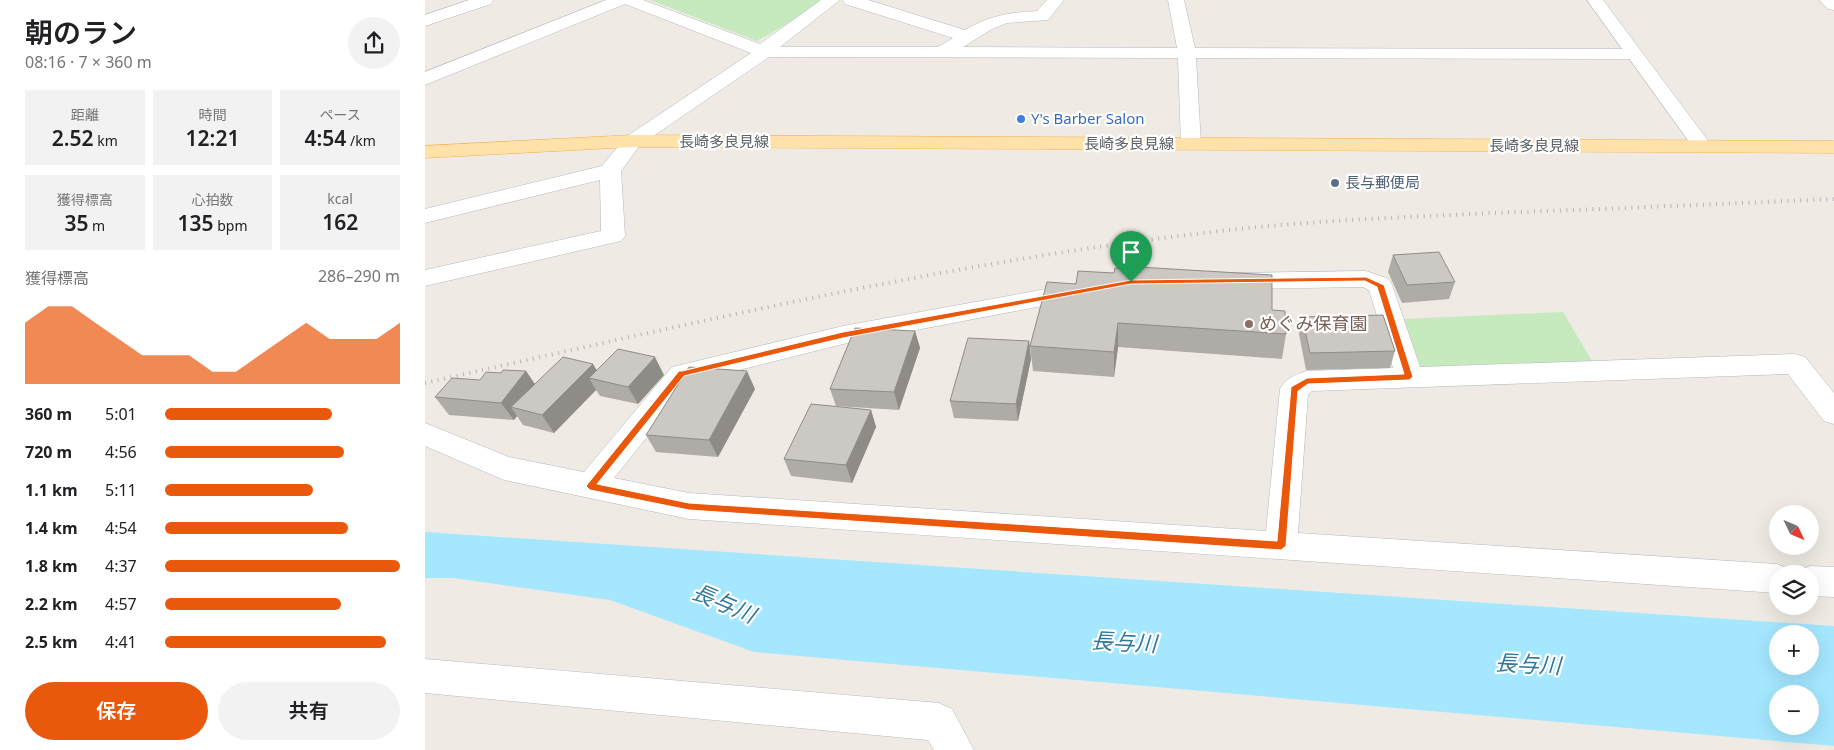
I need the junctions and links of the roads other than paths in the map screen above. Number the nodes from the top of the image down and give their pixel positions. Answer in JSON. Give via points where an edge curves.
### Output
{"nodes":[{"id":1,"x":485,"y":0,"type":"edge"},
{"id":2,"x":621,"y":0,"type":"edge"},
{"id":3,"x":628,"y":0,"type":"edge"},
{"id":4,"x":832,"y":0,"type":"edge"},
{"id":5,"x":851,"y":0,"type":"edge"},
{"id":6,"x":1056,"y":0,"type":"edge"},
{"id":7,"x":1176,"y":0,"type":"edge"},
{"id":8,"x":1595,"y":0,"type":"edge"},
{"id":9,"x":1827,"y":0,"type":"edge"},
{"id":10,"x":1834,"y":5,"type":"edge"},
{"id":11,"x":425,"y":21,"type":"edge"},
{"id":12,"x":968,"y":37,"type":"junction"},
{"id":13,"x":764,"y":52,"type":"junction"},
{"id":14,"x":1187,"y":52,"type":"junction"},
{"id":15,"x":941,"y":53,"type":"junction"},
{"id":16,"x":1633,"y":54,"type":"junction"},
{"id":17,"x":425,"y":79,"type":"edge"},
{"id":18,"x":633,"y":141,"type":"junction"},
{"id":19,"x":1191,"y":144,"type":"junction"},
{"id":20,"x":1702,"y":146,"type":"junction"},
{"id":21,"x":1834,"y":147,"type":"edge"},
{"id":22,"x":425,"y":152,"type":"edge"},
{"id":23,"x":611,"y":171,"type":"junction"},
{"id":24,"x":425,"y":216,"type":"edge"},
{"id":25,"x":425,"y":278,"type":"edge"},
{"id":26,"x":1209,"y":281,"type":"edge"},
{"id":27,"x":1102,"y":287,"type":"edge"},
{"id":28,"x":1409,"y":377,"type":"junction"},
{"id":29,"x":1834,"y":414,"type":"edge"},
{"id":30,"x":425,"y":434,"type":"edge"},
{"id":31,"x":590,"y":486,"type":"junction"},
{"id":32,"x":1281,"y":546,"type":"junction"},
{"id":33,"x":1769,"y":578,"type":"edge"},
{"id":34,"x":1819,"y":581,"type":"edge"},
{"id":35,"x":1834,"y":582,"type":"edge"},
{"id":36,"x":425,"y":676,"type":"edge"},
{"id":37,"x":955,"y":750,"type":"edge"}],
"edges":[{"from":1,"to":11,"type":"street"},
{"from":2,"to":17,"type":"street"},
{"from":3,"to":13,"type":"street"},
{"from":4,"to":13,"type":"street"},
{"from":5,"to":12,"type":"street"},
{"from":6,"to":12,"type":"street","via":[[1042,16],[1005,18]]},
{"from":7,"to":14,"type":"street"},
{"from":8,"to":16,"type":"street"},
{"from":9,"to":10,"type":"street"},
{"from":12,"to":15,"type":"street"},
{"from":13,"to":15,"type":"street"},
{"from":13,"to":18,"type":"street"},
{"from":14,"to":15,"type":"street"},
{"from":14,"to":16,"type":"street"},
{"from":14,"to":19,"type":"street"},
{"from":16,"to":20,"type":"street"},
{"from":18,"to":19,"type":"main road","name":"長崎多良見線"},
{"from":18,"to":22,"type":"main road","name":"長崎多良見線"},
{"from":18,"to":23,"type":"street"},
{"from":19,"to":20,"type":"main road","name":"長崎多良見線"},
{"from":20,"to":21,"type":"main road","name":"長崎多良見線"},
{"from":23,"to":24,"type":"street"},
{"from":23,"to":25,"type":"street","via":[[613,236]]},
{"from":26,"to":28,"type":"street","via":[[1366,279],[1380,285]]},
{"from":27,"to":31,"type":"street","via":[[843,335],[682,374]]},
{"from":28,"to":29,"type":"street","via":[[1795,364]]},
{"from":28,"to":32,"type":"street","via":[[1307,381],[1294,389]]},
{"from":30,"to":31,"type":"street","via":[[504,468]]},
{"from":31,"to":32,"type":"street","via":[[689,506]]},
{"from":32,"to":33,"type":"street"},
{"from":34,"to":35,"type":"street"},
{"from":36,"to":37,"type":"street","via":[[939,722]]}]}
